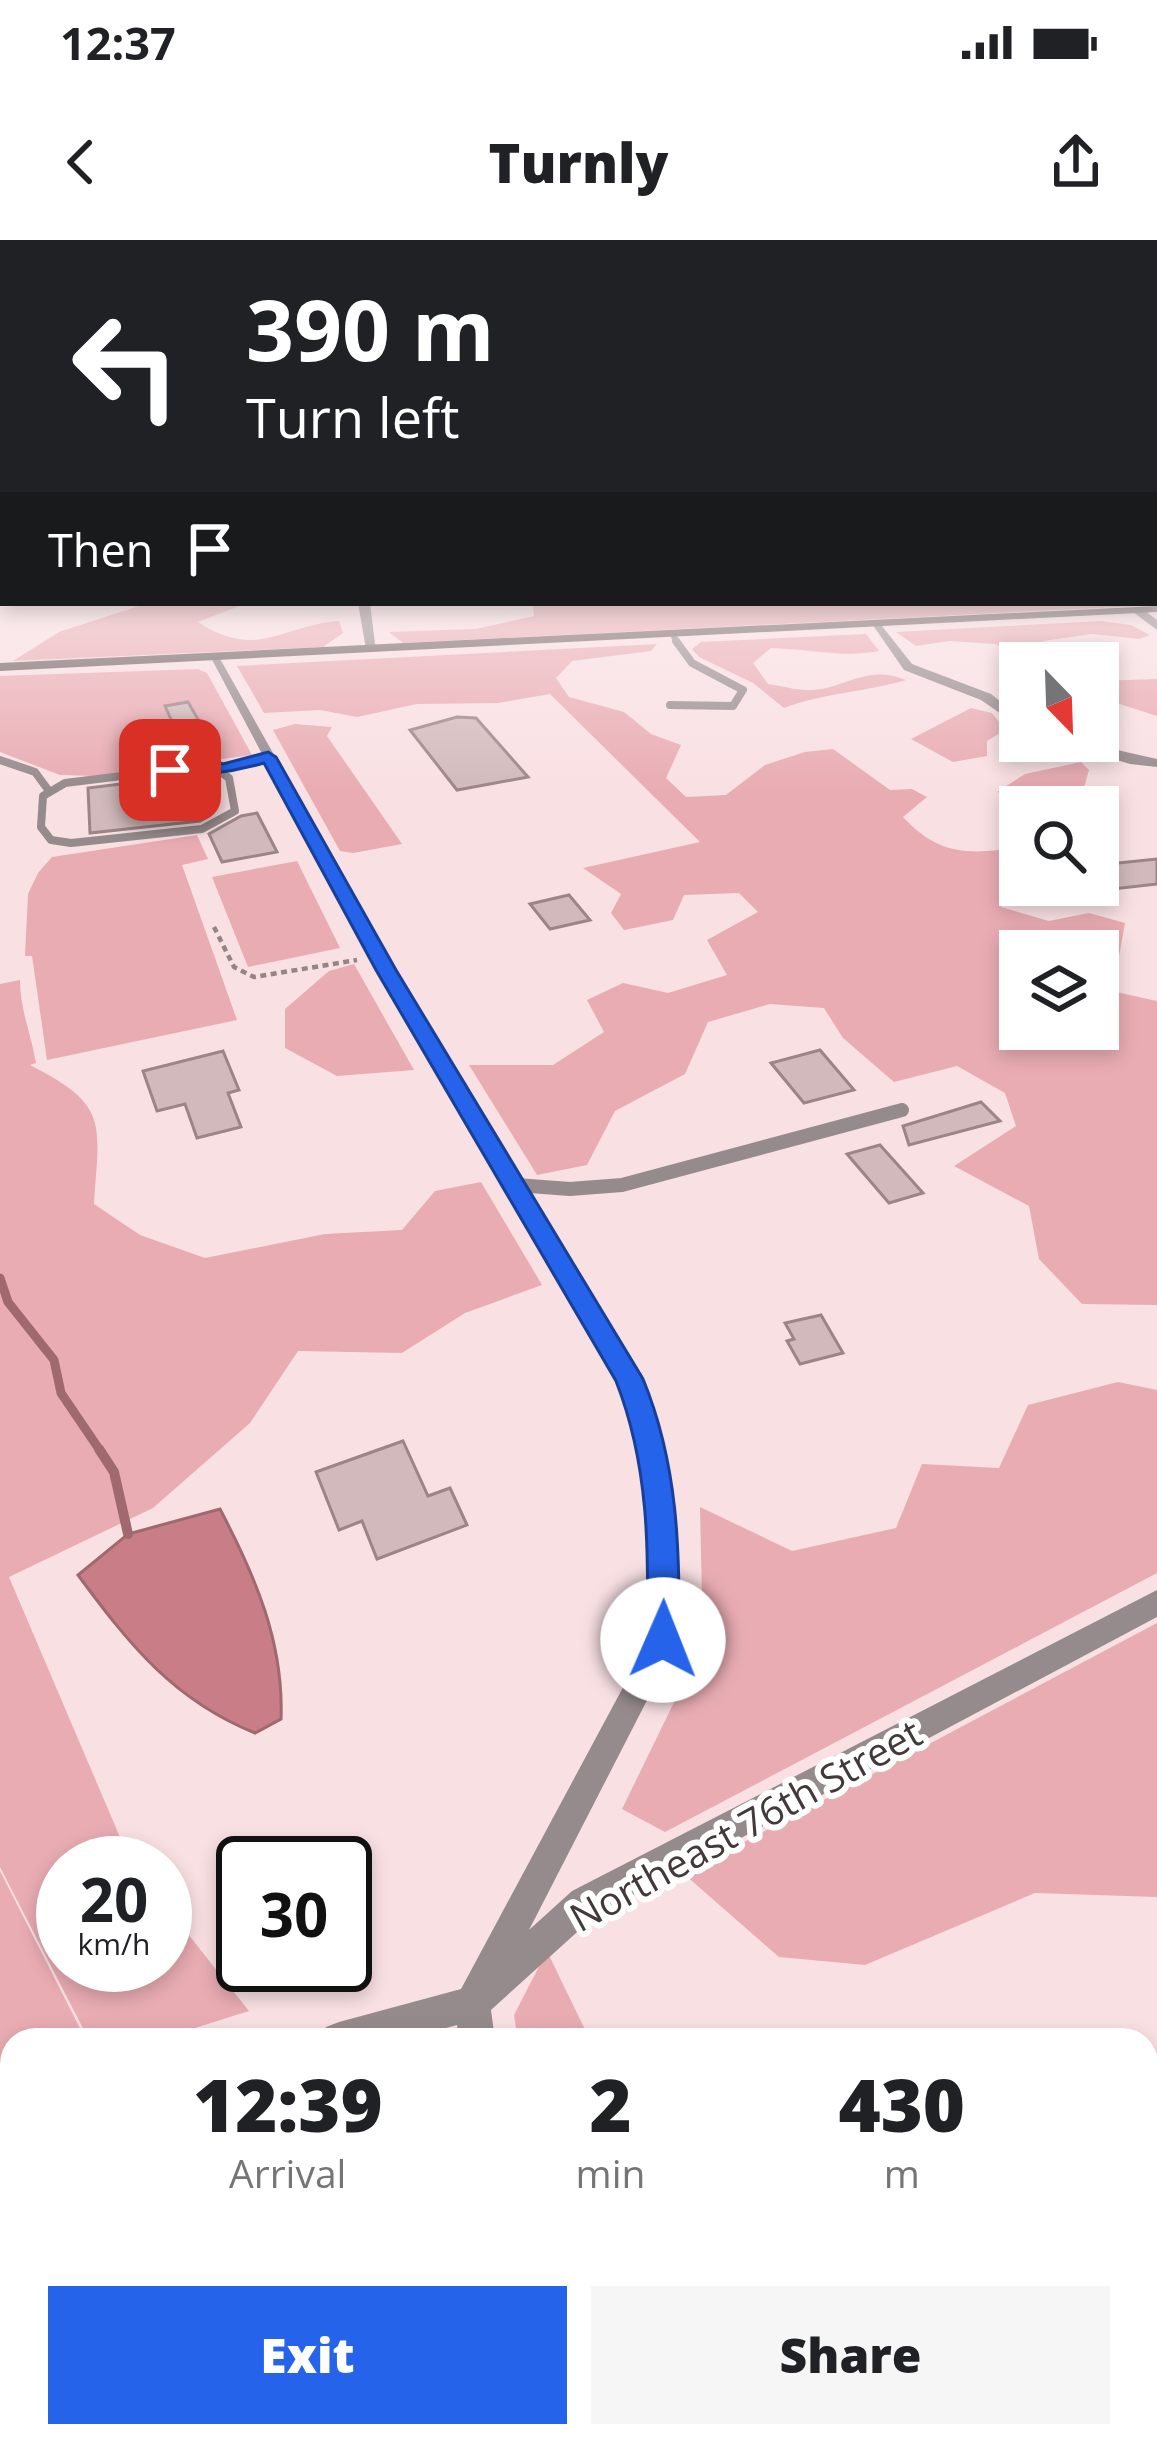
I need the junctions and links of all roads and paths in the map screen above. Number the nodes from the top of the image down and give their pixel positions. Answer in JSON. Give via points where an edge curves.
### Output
{"nodes":[{"id":1,"x":365,"y":606,"type":"edge"},
{"id":2,"x":1157,"y":609,"type":"edge"},
{"id":3,"x":1137,"y":610,"type":"junction"},
{"id":4,"x":874,"y":624,"type":"junction"},
{"id":5,"x":1157,"y":626,"type":"edge"},
{"id":6,"x":673,"y":634,"type":"junction"},
{"id":7,"x":372,"y":649,"type":"junction"},
{"id":8,"x":213,"y":657,"type":"junction"},
{"id":9,"x":0,"y":667,"type":"edge"},
{"id":10,"x":670,"y":705,"type":"dead end"},
{"id":11,"x":999,"y":707,"type":"edge"},
{"id":12,"x":268,"y":757,"type":"junction"},
{"id":13,"x":1119,"y":757,"type":"edge"},
{"id":14,"x":0,"y":760,"type":"edge"},
{"id":15,"x":1157,"y":763,"type":"edge"},
{"id":16,"x":222,"y":769,"type":"junction"},
{"id":17,"x":49,"y":790,"type":"junction"},
{"id":18,"x":214,"y":927,"type":"dead end"},
{"id":19,"x":378,"y":955,"type":"junction"},
{"id":20,"x":902,"y":1110,"type":"dead end"},
{"id":21,"x":516,"y":1185,"type":"junction"},
{"id":22,"x":1157,"y":1603,"type":"edge"},
{"id":23,"x":472,"y":2002,"type":"junction"},
{"id":24,"x":380,"y":2028,"type":"edge"},
{"id":25,"x":475,"y":2028,"type":"edge"}],
"edges":[{"from":1,"to":7,"type":"street"},
{"from":2,"to":3,"type":"street"},
{"from":3,"to":4,"type":"street"},
{"from":3,"to":5,"type":"street"},
{"from":4,"to":6,"type":"street"},
{"from":4,"to":11,"type":"street","via":[[908,667]]},
{"from":6,"to":7,"type":"street"},
{"from":6,"to":10,"type":"lane","via":[[694,666],[743,690],[733,706]]},
{"from":7,"to":8,"type":"street"},
{"from":8,"to":9,"type":"street"},
{"from":8,"to":12,"type":"street"},
{"from":12,"to":16,"type":"lane"},
{"from":12,"to":19,"type":"street"},
{"from":13,"to":15,"type":"street"},
{"from":14,"to":17,"type":"lane","via":[[35,772]]},
{"from":16,"to":17,"type":"lane"},
{"from":16,"to":17,"type":"lane","via":[[235,811],[202,829],[105,842],[51,840],[41,827]]},
{"from":18,"to":19,"type":"path","via":[[245,976]]},
{"from":19,"to":21,"type":"street"},
{"from":20,"to":21,"type":"lane","via":[[622,1185]]},
{"from":21,"to":23,"type":"street","via":[[646,1421],[664,1532],[663,1640]]},
{"from":22,"to":23,"type":"street","name":"Northeast 76th Street","via":[[584,1903]]},
{"from":23,"to":24,"type":"street","name":"Northeast 76th Street"},
{"from":23,"to":25,"type":"street"}]}
